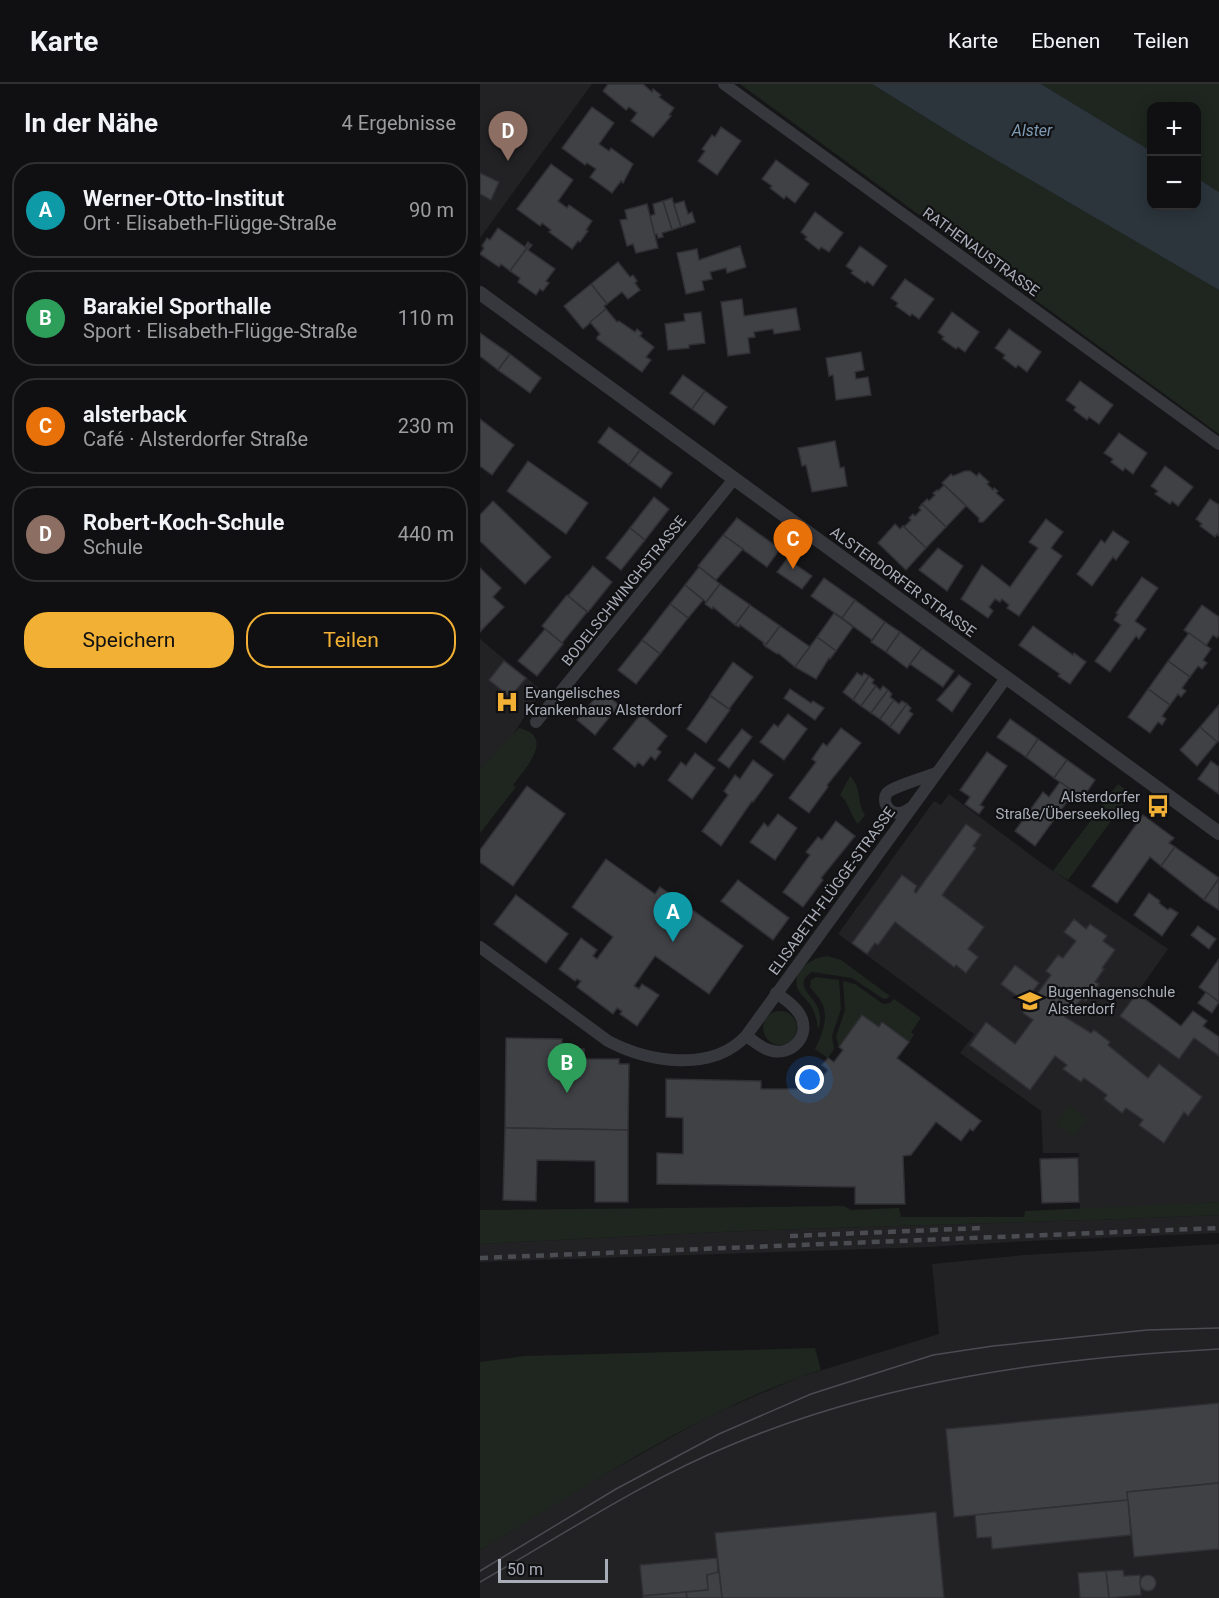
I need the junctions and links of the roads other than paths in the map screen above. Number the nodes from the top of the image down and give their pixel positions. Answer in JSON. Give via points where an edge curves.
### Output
{"nodes":[{"id":1,"x":724,"y":84,"type":"edge"},
{"id":2,"x":480,"y":293,"type":"edge"},
{"id":3,"x":1219,"y":444,"type":"edge"},
{"id":4,"x":734,"y":479,"type":"junction"},
{"id":5,"x":1006,"y":678,"type":"junction"},
{"id":6,"x":536,"y":722,"type":"dead end"},
{"id":7,"x":938,"y":772,"type":"junction"},
{"id":8,"x":913,"y":807,"type":"junction"},
{"id":9,"x":1219,"y":833,"type":"edge"},
{"id":10,"x":480,"y":947,"type":"edge"},
{"id":11,"x":776,"y":993,"type":"junction"},
{"id":12,"x":746,"y":1036,"type":"junction"}],
"edges":[{"from":1,"to":3,"type":"street","name":"RATHENAUSTRASSE"},
{"from":2,"to":4,"type":"street","name":"ALSTERDORFER STRASSE"},
{"from":4,"to":5,"type":"street","name":"ALSTERDORFER STRASSE"},
{"from":4,"to":6,"type":"street","name":"BODELSCHWINGHSTRASSE"},
{"from":5,"to":7,"type":"street","name":"ELISABETH-FLÜGGE-STRASSE"},
{"from":5,"to":9,"type":"street","name":"ALSTERDORFER STRASSE"},
{"from":7,"to":8,"type":"street","name":"ELISABETH-FLÜGGE-STRASSE"},
{"from":7,"to":8,"type":"street","name":"ELISABETH-FLÜGGE-STRASSE","via":[[895,787],[885,800],[887,807],[897,814]]},
{"from":8,"to":11,"type":"street","name":"ELISABETH-FLÜGGE-STRASSE"},
{"from":10,"to":12,"type":"street","name":"ELISABETH-FLÜGGE-STRASSE","via":[[608,1041],[635,1054],[663,1059],[701,1058],[728,1051]]},
{"from":11,"to":12,"type":"street","name":"ELISABETH-FLÜGGE-STRASSE"},
{"from":11,"to":12,"type":"street","name":"ELISABETH-FLÜGGE-STRASSE","via":[[796,1008],[801,1018],[804,1028],[798,1043],[789,1050],[770,1050]]}]}
